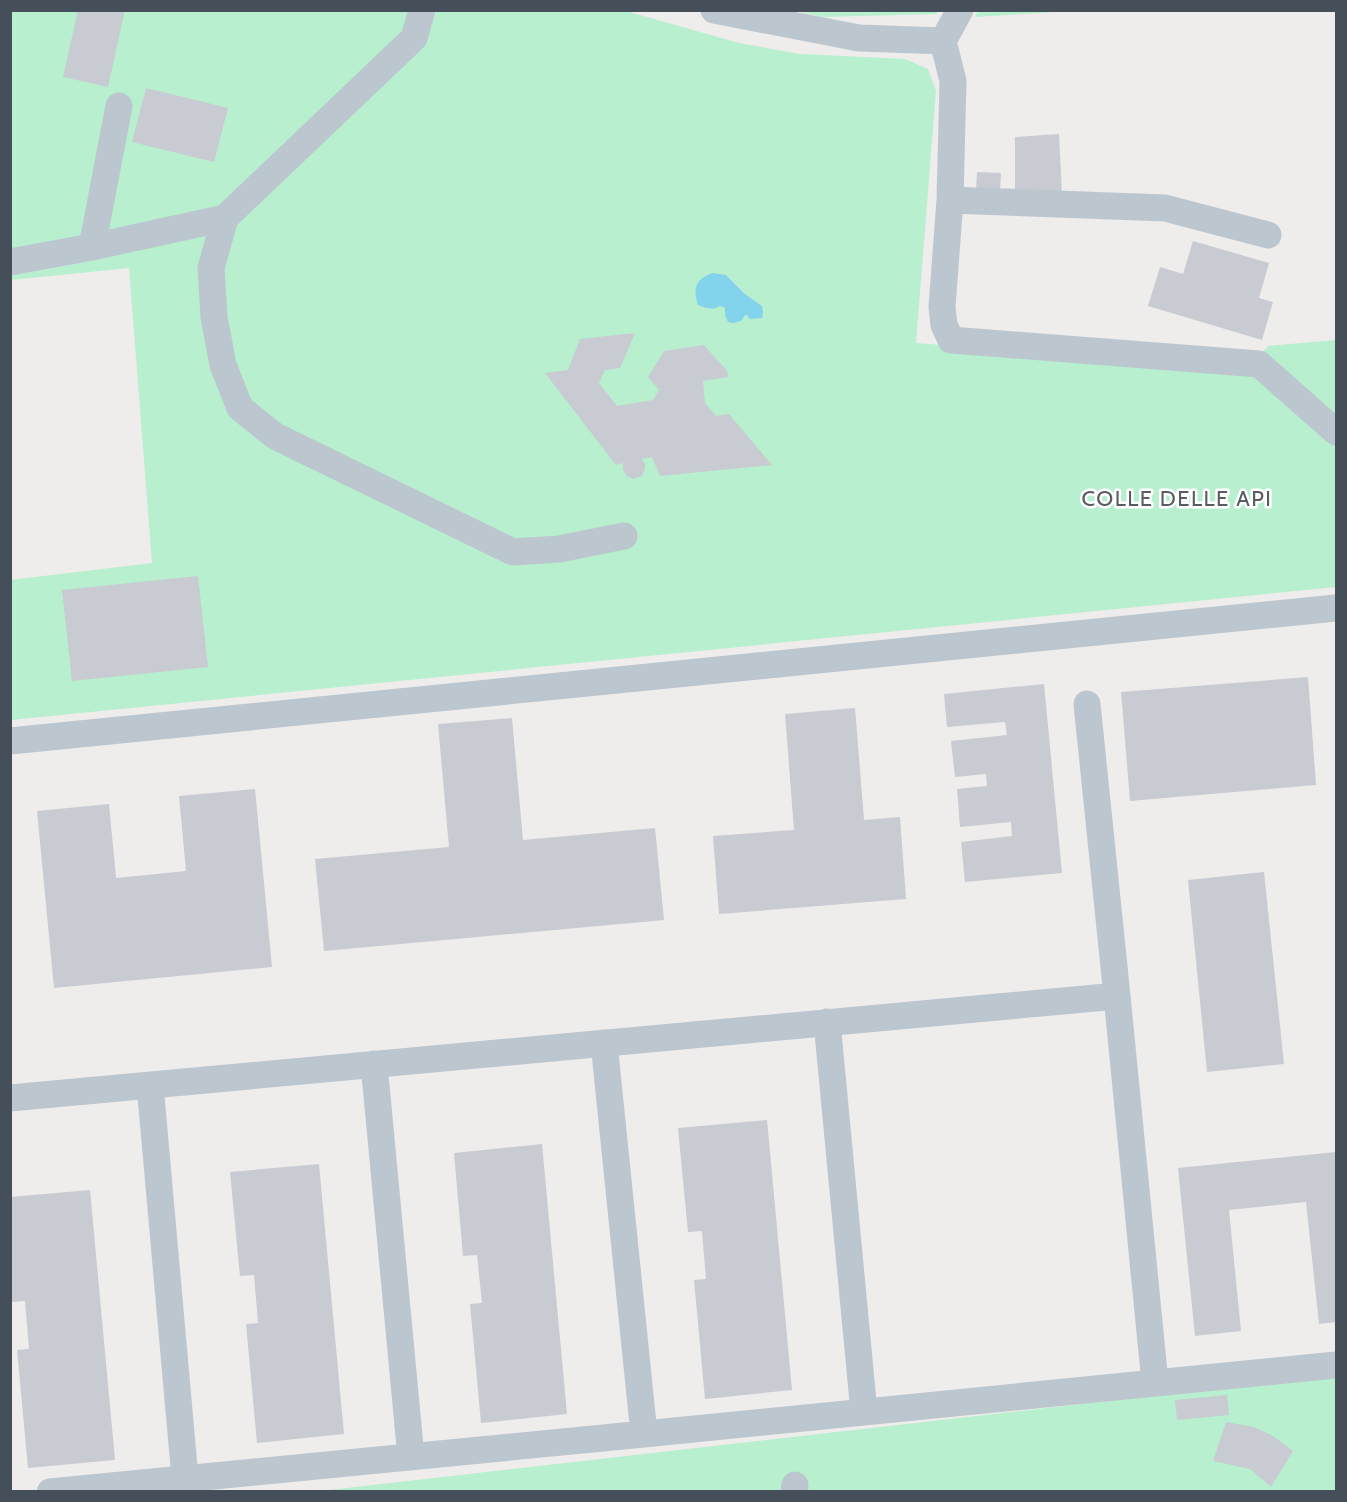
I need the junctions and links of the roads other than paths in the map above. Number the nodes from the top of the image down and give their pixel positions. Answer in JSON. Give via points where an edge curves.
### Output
{"nodes":[{"id":1,"x":422,"y":10,"type":"edge"},
{"id":2,"x":714,"y":10,"type":"edge"},
{"id":3,"x":960,"y":10,"type":"edge"},
{"id":4,"x":942,"y":41,"type":"junction"},
{"id":5,"x":119,"y":106,"type":"dead end"},
{"id":6,"x":950,"y":200,"type":"junction"},
{"id":7,"x":225,"y":218,"type":"junction"},
{"id":8,"x":1268,"y":235,"type":"dead end"},
{"id":9,"x":93,"y":247,"type":"junction"},
{"id":10,"x":10,"y":262,"type":"edge"},
{"id":11,"x":1336,"y":432,"type":"edge"},
{"id":12,"x":624,"y":536,"type":"dead end"},
{"id":13,"x":1336,"y":608,"type":"edge"},
{"id":14,"x":1087,"y":704,"type":"dead end"},
{"id":15,"x":10,"y":741,"type":"edge"},
{"id":16,"x":1118,"y":996,"type":"junction"},
{"id":17,"x":827,"y":1022,"type":"junction"},
{"id":18,"x":604,"y":1043,"type":"junction"},
{"id":19,"x":374,"y":1064,"type":"junction"},
{"id":20,"x":150,"y":1085,"type":"junction"},
{"id":21,"x":10,"y":1098,"type":"edge"},
{"id":22,"x":1336,"y":1365,"type":"edge"},
{"id":23,"x":1155,"y":1383,"type":"junction"},
{"id":24,"x":864,"y":1412,"type":"junction"},
{"id":25,"x":644,"y":1434,"type":"junction"},
{"id":26,"x":411,"y":1457,"type":"junction"},
{"id":27,"x":184,"y":1478,"type":"junction"},
{"id":28,"x":50,"y":1491,"type":"edge"}],
"edges":[{"from":1,"to":7,"type":"street","via":[[414,38]]},
{"from":2,"to":4,"type":"street","via":[[859,38]]},
{"from":3,"to":4,"type":"street"},
{"from":4,"to":6,"type":"street","via":[[953,81]]},
{"from":5,"to":9,"type":"street"},
{"from":6,"to":8,"type":"street","via":[[1165,208]]},
{"from":6,"to":11,"type":"street","via":[[942,307],[944,326],[951,340],[1259,364]]},
{"from":7,"to":9,"type":"street"},
{"from":7,"to":12,"type":"street","via":[[211,268],[214,317],[223,365],[240,408],[275,436],[513,552],[559,549]]},
{"from":9,"to":10,"type":"street"},
{"from":13,"to":15,"type":"street"},
{"from":14,"to":16,"type":"street"},
{"from":16,"to":17,"type":"street"},
{"from":16,"to":23,"type":"street"},
{"from":17,"to":18,"type":"street"},
{"from":17,"to":24,"type":"street"},
{"from":18,"to":19,"type":"street"},
{"from":18,"to":25,"type":"street"},
{"from":19,"to":20,"type":"street"},
{"from":19,"to":26,"type":"street"},
{"from":20,"to":21,"type":"street"},
{"from":20,"to":27,"type":"street"},
{"from":22,"to":23,"type":"street"},
{"from":23,"to":24,"type":"street"},
{"from":24,"to":25,"type":"street"},
{"from":25,"to":26,"type":"street"},
{"from":26,"to":27,"type":"street"},
{"from":27,"to":28,"type":"street"}]}
